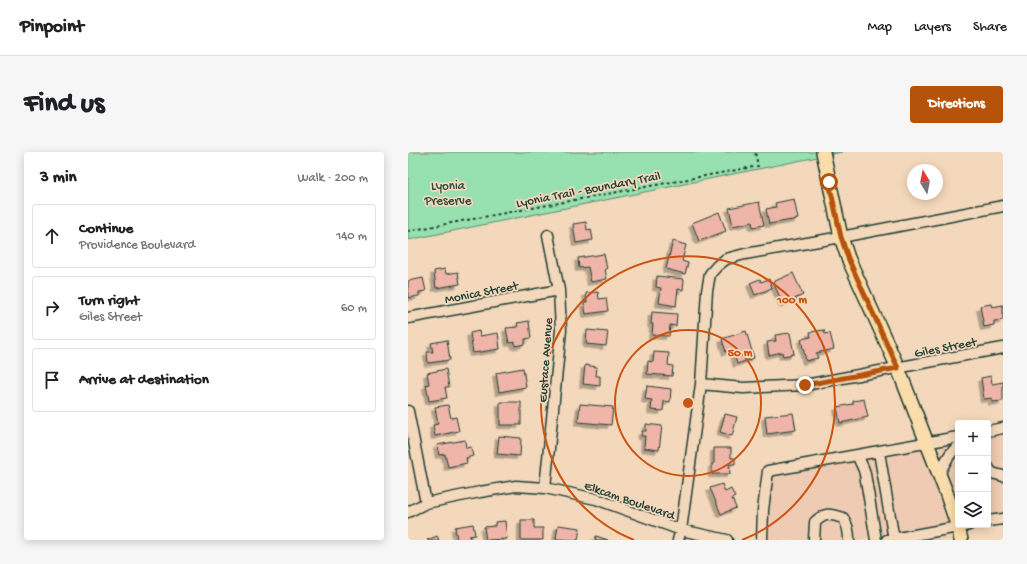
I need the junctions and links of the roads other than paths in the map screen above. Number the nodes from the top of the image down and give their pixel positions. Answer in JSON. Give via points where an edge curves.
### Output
{"nodes":[{"id":1,"x":822,"y":152,"type":"edge"},
{"id":2,"x":1003,"y":206,"type":"edge"},
{"id":3,"x":548,"y":235,"type":"dead end"},
{"id":4,"x":841,"y":237,"type":"junction"},
{"id":5,"x":559,"y":290,"type":"junction"},
{"id":6,"x":408,"y":318,"type":"edge"},
{"id":7,"x":1003,"y":348,"type":"edge"},
{"id":8,"x":898,"y":368,"type":"junction"},
{"id":9,"x":701,"y":384,"type":"junction"},
{"id":10,"x":408,"y":411,"type":"edge"},
{"id":11,"x":1003,"y":428,"type":"edge"},
{"id":12,"x":991,"y":430,"type":"edge"},
{"id":13,"x":955,"y":438,"type":"edge"},
{"id":14,"x":928,"y":443,"type":"junction"},
{"id":15,"x":955,"y":449,"type":"edge"},
{"id":16,"x":879,"y":452,"type":"junction"},
{"id":17,"x":858,"y":456,"type":"junction"},
{"id":18,"x":991,"y":472,"type":"edge"},
{"id":19,"x":940,"y":474,"type":"junction"},
{"id":20,"x":1003,"y":476,"type":"edge"},
{"id":21,"x":545,"y":488,"type":"junction"},
{"id":22,"x":426,"y":503,"type":"junction"},
{"id":23,"x":955,"y":506,"type":"edge"},
{"id":24,"x":408,"y":512,"type":"edge"},
{"id":25,"x":1003,"y":519,"type":"edge"},
{"id":26,"x":991,"y":521,"type":"edge"},
{"id":27,"x":955,"y":528,"type":"edge"},
{"id":28,"x":964,"y":528,"type":"edge"},
{"id":29,"x":679,"y":535,"type":"edge"},
{"id":30,"x":727,"y":540,"type":"edge"},
{"id":31,"x":762,"y":540,"type":"edge"},
{"id":32,"x":814,"y":540,"type":"edge"},
{"id":33,"x":849,"y":540,"type":"edge"},
{"id":34,"x":876,"y":540,"type":"edge"},
{"id":35,"x":892,"y":540,"type":"edge"},
{"id":36,"x":961,"y":540,"type":"edge"}],
"edges":[{"from":1,"to":4,"type":"main road"},
{"from":2,"to":4,"type":"street"},
{"from":3,"to":5,"type":"street","name":"Eustace Avenue"},
{"from":4,"to":8,"type":"main road"},
{"from":4,"to":9,"type":"street","via":[[745,254],[726,259],[717,266],[710,274],[707,292]]},
{"from":5,"to":6,"type":"street","name":"Monica Street"},
{"from":5,"to":21,"type":"street","name":"Eustace Avenue","via":[[562,330]]},
{"from":7,"to":8,"type":"street","name":"Giles Street"},
{"from":8,"to":9,"type":"street","name":"Giles Street","via":[[805,385],[743,388]]},
{"from":8,"to":14,"type":"main road"},
{"from":9,"to":29,"type":"street"},
{"from":10,"to":22,"type":"street"},
{"from":11,"to":12,"type":"street"},
{"from":13,"to":14,"type":"street"},
{"from":14,"to":16,"type":"street"},
{"from":14,"to":19,"type":"main road"},
{"from":15,"to":19,"type":"street"},
{"from":16,"to":17,"type":"street"},
{"from":16,"to":35,"type":"street"},
{"from":17,"to":31,"type":"street","via":[[768,471]]},
{"from":17,"to":34,"type":"street","via":[[864,469]]},
{"from":18,"to":20,"type":"street"},
{"from":19,"to":23,"type":"main road"},
{"from":21,"to":22,"type":"street","name":"Elkcam Boulevard","via":[[516,486]]},
{"from":21,"to":29,"type":"street","name":"Elkcam Boulevard","via":[[596,499]]},
{"from":22,"to":24,"type":"street","name":"Elkcam Boulevard"},
{"from":25,"to":26,"type":"street"},
{"from":27,"to":35,"type":"street"},
{"from":28,"to":36,"type":"main road"},
{"from":29,"to":30,"type":"street","name":"Elkcam Boulevard"},
{"from":32,"to":33,"type":"street","via":[[815,522],[828,514],[843,518]]}]}
